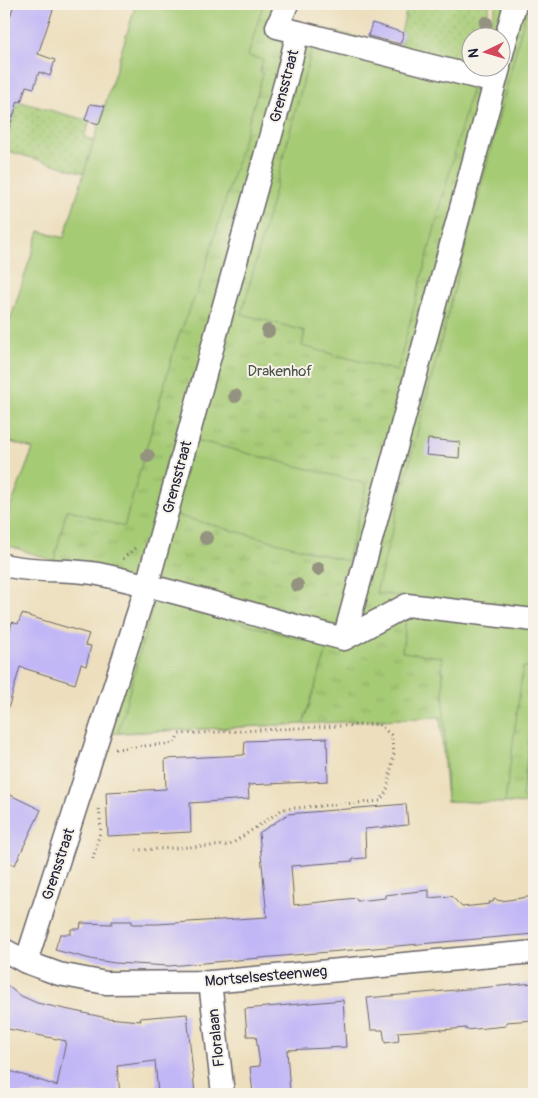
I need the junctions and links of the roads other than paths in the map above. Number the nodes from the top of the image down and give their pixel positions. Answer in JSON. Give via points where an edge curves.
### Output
{"nodes":[{"id":1,"x":287,"y":4,"type":"edge"},
{"id":2,"x":515,"y":4,"type":"edge"},
{"id":3,"x":509,"y":28,"type":"edge"},
{"id":4,"x":298,"y":32,"type":"junction"},
{"id":5,"x":460,"y":63,"type":"edge"},
{"id":6,"x":496,"y":78,"type":"edge"},
{"id":7,"x":4,"y":565,"type":"edge"},
{"id":8,"x":147,"y":585,"type":"junction"},
{"id":9,"x":534,"y":620,"type":"edge"},
{"id":10,"x":344,"y":639,"type":"junction"},
{"id":11,"x":4,"y":950,"type":"edge"},
{"id":12,"x":534,"y":952,"type":"edge"},
{"id":13,"x":26,"y":962,"type":"junction"},
{"id":14,"x":210,"y":982,"type":"junction"},
{"id":15,"x":223,"y":1094,"type":"edge"}],
"edges":[{"from":1,"to":4,"type":"street","name":"Grensstraat","via":[[277,27]]},
{"from":2,"to":3,"type":"street"},
{"from":4,"to":5,"type":"street"},
{"from":4,"to":8,"type":"street","name":"Grensstraat"},
{"from":6,"to":10,"type":"street"},
{"from":7,"to":8,"type":"street","via":[[18,569],[94,574]]},
{"from":8,"to":10,"type":"street"},
{"from":8,"to":13,"type":"street","name":"Grensstraat"},
{"from":9,"to":10,"type":"street","via":[[408,605]]},
{"from":11,"to":13,"type":"street","name":"Mortselsesteenweg"},
{"from":12,"to":14,"type":"street","name":"Mortselsesteenweg"},
{"from":13,"to":14,"type":"street","name":"Mortselsesteenweg","via":[[59,974],[106,983]]},
{"from":14,"to":15,"type":"street","name":"Floralaan"}]}
